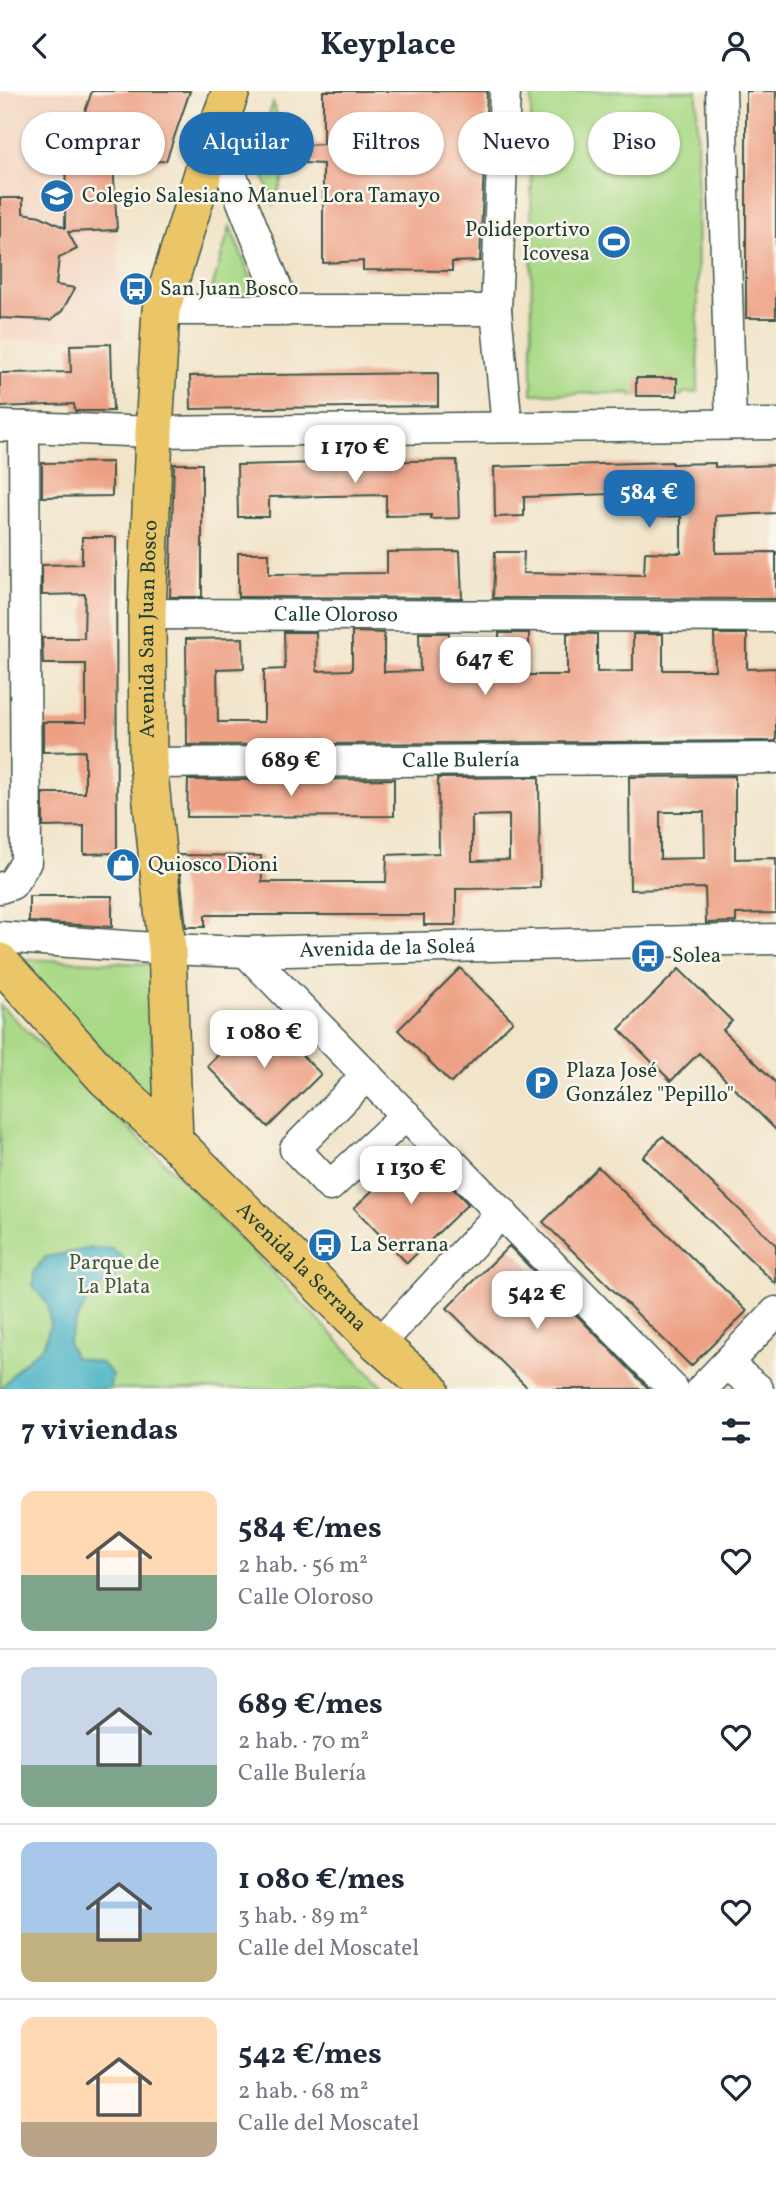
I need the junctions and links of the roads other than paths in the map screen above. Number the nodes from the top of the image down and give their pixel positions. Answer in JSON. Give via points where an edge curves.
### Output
{"nodes":[{"id":1,"x":230,"y":91,"type":"edge"},
{"id":2,"x":505,"y":91,"type":"edge"},
{"id":3,"x":721,"y":91,"type":"edge"},
{"id":4,"x":223,"y":112,"type":"edge"},
{"id":5,"x":202,"y":175,"type":"edge"},
{"id":6,"x":231,"y":175,"type":"edge"},
{"id":7,"x":161,"y":310,"type":"junction"},
{"id":8,"x":496,"y":310,"type":"junction"},
{"id":9,"x":286,"y":311,"type":"junction"},
{"id":10,"x":776,"y":424,"type":"edge"},
{"id":11,"x":731,"y":425,"type":"junction"},
{"id":12,"x":12,"y":427,"type":"edge"},
{"id":13,"x":507,"y":428,"type":"junction"},
{"id":14,"x":154,"y":432,"type":"junction"},
{"id":15,"x":147,"y":614,"type":"junction"},
{"id":16,"x":776,"y":617,"type":"edge"},
{"id":17,"x":776,"y":758,"type":"edge"},
{"id":18,"x":148,"y":763,"type":"junction"},
{"id":19,"x":0,"y":888,"type":"edge"},
{"id":20,"x":0,"y":937,"type":"edge"},
{"id":21,"x":776,"y":939,"type":"edge"},
{"id":22,"x":167,"y":949,"type":"junction"},
{"id":23,"x":246,"y":952,"type":"junction"},
{"id":24,"x":0,"y":962,"type":"edge"},
{"id":25,"x":367,"y":1075,"type":"junction"},
{"id":26,"x":405,"y":1115,"type":"junction"},
{"id":27,"x":174,"y":1141,"type":"junction"},
{"id":28,"x":502,"y":1212,"type":"junction"},
{"id":29,"x":776,"y":1312,"type":"edge"},
{"id":30,"x":379,"y":1344,"type":"junction"},
{"id":31,"x":727,"y":1364,"type":"junction"},
{"id":32,"x":430,"y":1389,"type":"edge"},
{"id":33,"x":673,"y":1389,"type":"edge"},
{"id":34,"x":702,"y":1389,"type":"edge"},
{"id":35,"x":758,"y":1389,"type":"edge"}],
"edges":[{"from":1,"to":4,"type":"main road","name":"Avenida San Juan Bosco"},
{"from":2,"to":8,"type":"street"},
{"from":3,"to":11,"type":"street"},
{"from":5,"to":7,"type":"main road","name":"Avenida San Juan Bosco"},
{"from":6,"to":9,"type":"street"},
{"from":7,"to":9,"type":"street"},
{"from":7,"to":14,"type":"main road","name":"Avenida San Juan Bosco"},
{"from":8,"to":9,"type":"street"},
{"from":8,"to":13,"type":"street"},
{"from":10,"to":11,"type":"street"},
{"from":11,"to":13,"type":"street"},
{"from":12,"to":14,"type":"street"},
{"from":12,"to":19,"type":"street","via":[[26,862],[12,884]]},
{"from":13,"to":14,"type":"street"},
{"from":14,"to":15,"type":"main road","name":"Avenida San Juan Bosco"},
{"from":15,"to":16,"type":"street","name":"Calle Oloroso"},
{"from":15,"to":18,"type":"main road","name":"Avenida San Juan Bosco"},
{"from":17,"to":18,"type":"street","name":"Calle Bulería"},
{"from":18,"to":22,"type":"main road","name":"Avenida San Juan Bosco"},
{"from":20,"to":22,"type":"street","name":"Avenida de la Soleá"},
{"from":21,"to":23,"type":"street","name":"Avenida de la Soleá"},
{"from":22,"to":23,"type":"street","name":"Avenida de la Soleá"},
{"from":22,"to":27,"type":"main road"},
{"from":23,"to":25,"type":"street"},
{"from":24,"to":27,"type":"main road","name":"Avenida la Serrana","via":[[106,1079]]},
{"from":25,"to":26,"type":"street"},
{"from":25,"to":26,"type":"street","via":[[295,1149],[330,1186]]},
{"from":26,"to":28,"type":"street"},
{"from":27,"to":30,"type":"main road","name":"Avenida la Serrana"},
{"from":28,"to":30,"type":"street"},
{"from":28,"to":33,"type":"street"},
{"from":29,"to":31,"type":"street"},
{"from":30,"to":32,"type":"main road","name":"Avenida la Serrana"},
{"from":31,"to":34,"type":"street"},
{"from":31,"to":35,"type":"street"}]}
